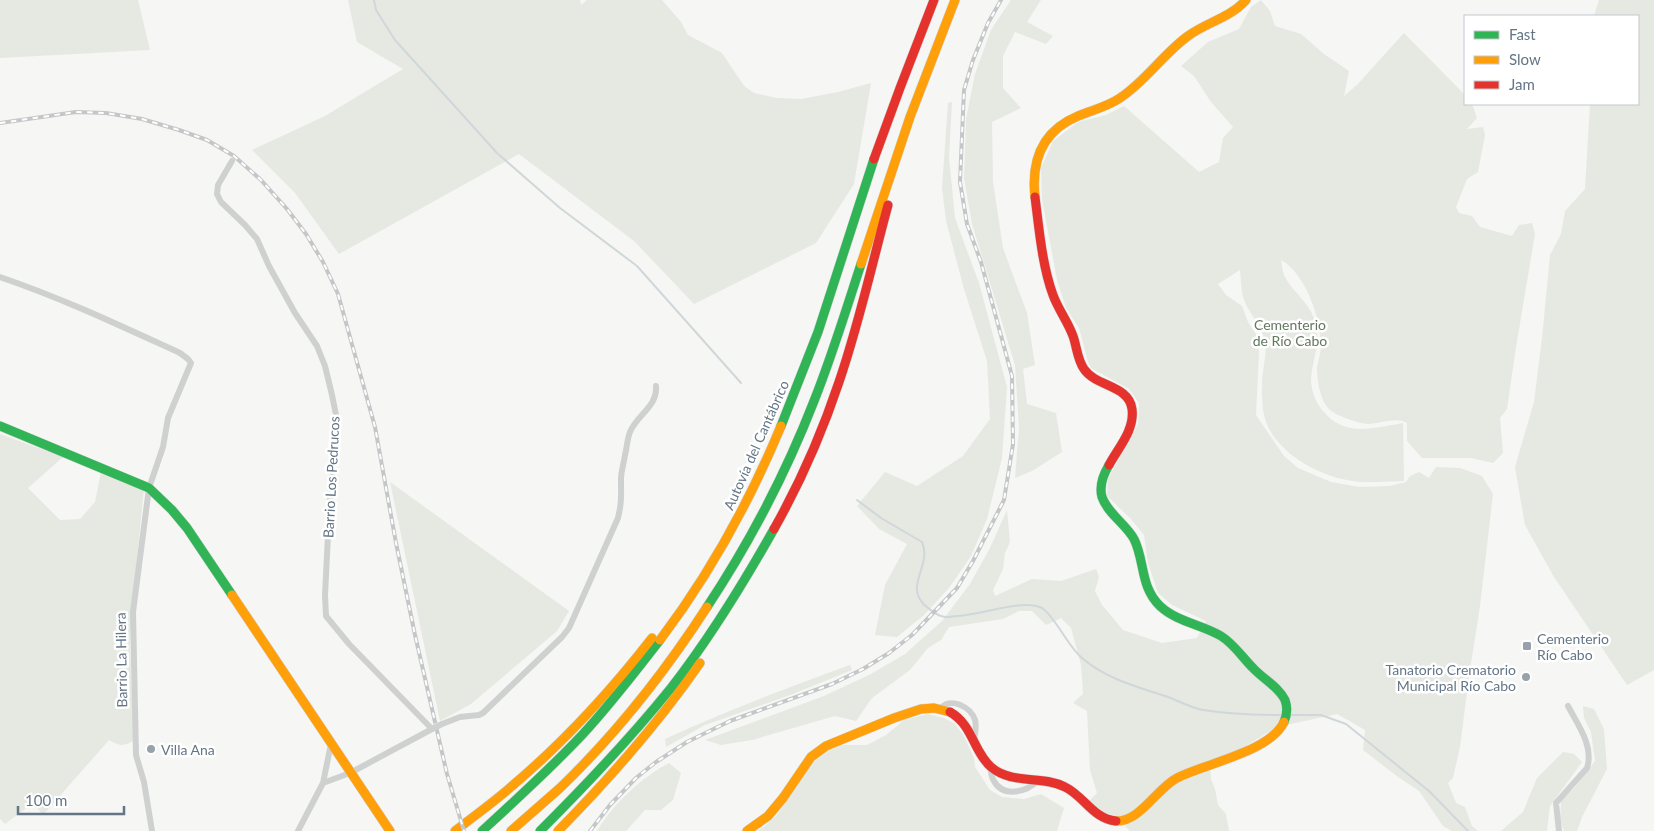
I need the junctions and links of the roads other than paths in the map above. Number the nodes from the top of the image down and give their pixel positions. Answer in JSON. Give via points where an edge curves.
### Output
{"nodes":[{"id":1,"x":934,"y":0,"type":"edge"},
{"id":2,"x":955,"y":0,"type":"edge"},
{"id":3,"x":1246,"y":0,"type":"edge"},
{"id":4,"x":936,"y":47,"type":"junction"},
{"id":5,"x":232,"y":161,"type":"dead end"},
{"id":6,"x":0,"y":277,"type":"edge"},
{"id":7,"x":656,"y":386,"type":"dead end"},
{"id":8,"x":0,"y":426,"type":"edge"},
{"id":9,"x":814,"y":448,"type":"junction"},
{"id":10,"x":766,"y":460,"type":"junction"},
{"id":11,"x":148,"y":488,"type":"junction"},
{"id":12,"x":1568,"y":706,"type":"dead end"},
{"id":13,"x":432,"y":729,"type":"junction"},
{"id":14,"x":331,"y":744,"type":"junction"},
{"id":15,"x":990,"y":766,"type":"junction"},
{"id":16,"x":350,"y":773,"type":"junction"},
{"id":17,"x":1036,"y":781,"type":"junction"},
{"id":18,"x":323,"y":783,"type":"junction"},
{"id":19,"x":152,"y":831,"type":"edge"},
{"id":20,"x":298,"y":831,"type":"edge"},
{"id":21,"x":390,"y":831,"type":"edge"},
{"id":22,"x":455,"y":831,"type":"edge"},
{"id":23,"x":482,"y":831,"type":"edge"},
{"id":24,"x":511,"y":831,"type":"edge"},
{"id":25,"x":540,"y":831,"type":"edge"},
{"id":26,"x":558,"y":831,"type":"edge"},
{"id":27,"x":747,"y":831,"type":"edge"},
{"id":28,"x":1559,"y":831,"type":"edge"}],
"edges":[{"from":1,"to":10,"type":"main road","name":"Autovía del Cantábrico","via":[[898,89],[808,358]]},
{"from":2,"to":4,"type":"main road"},
{"from":3,"to":17,"type":"main road","via":[[1232,13],[1190,34],[1119,98],[1074,117],[1054,130],[1039,154],[1034,191],[1051,287],[1072,333],[1082,366],[1090,376],[1124,394],[1133,413],[1129,428],[1104,475],[1102,498],[1134,539],[1148,590],[1156,603],[1170,614],[1227,640],[1279,692],[1287,706],[1285,722],[1276,733],[1258,745],[1171,781],[1126,820],[1106,819],[1092,811],[1069,789]]},
{"from":4,"to":9,"type":"main road","via":[[892,187],[858,321]]},
{"from":4,"to":24,"type":"main road","via":[[824,373],[792,452],[758,521],[715,596],[652,684],[582,765]]},
{"from":5,"to":13,"type":"street","name":"Barrio Los Pedrucos","via":[[218,185],[217,194],[256,239],[295,313],[317,346],[336,415],[326,616]]},
{"from":6,"to":11,"type":"street","name":"Barrio La Hilera","via":[[121,326],[180,353],[191,363],[168,418],[163,447]]},
{"from":7,"to":13,"type":"street","bridge":true,"via":[[655,398],[634,424],[626,444],[618,518],[569,628],[483,713],[460,717]]},
{"from":8,"to":11,"type":"main road"},
{"from":9,"to":25,"type":"main road","via":[[763,550],[686,670],[620,750]]},
{"from":9,"to":26,"type":"main road","via":[[768,552],[694,673],[629,756]]},
{"from":10,"to":22,"type":"main road","via":[[728,530],[638,657],[576,725],[513,785]]},
{"from":10,"to":23,"type":"main road","name":"Autovía del Cantábrico","via":[[744,508],[708,571],[647,658],[580,739]]},
{"from":11,"to":14,"type":"main road","via":[[187,528]]},
{"from":11,"to":19,"type":"street","name":"Barrio La Hilera","via":[[133,612],[133,638],[136,755]]},
{"from":12,"to":28,"type":"street","via":[[1585,738],[1590,761],[1556,803]]},
{"from":13,"to":16,"type":"street"},
{"from":14,"to":16,"type":"main road"},
{"from":14,"to":18,"type":"street"},
{"from":15,"to":17,"type":"main road","via":[[1008,776]]},
{"from":15,"to":17,"type":"street","via":[[994,783],[1003,789],[1022,791]]},
{"from":15,"to":27,"type":"main road","via":[[962,720],[940,708],[921,710],[824,746],[807,761],[773,812]]},
{"from":16,"to":18,"type":"street"},
{"from":16,"to":21,"type":"main road"},
{"from":18,"to":20,"type":"street"}]}
